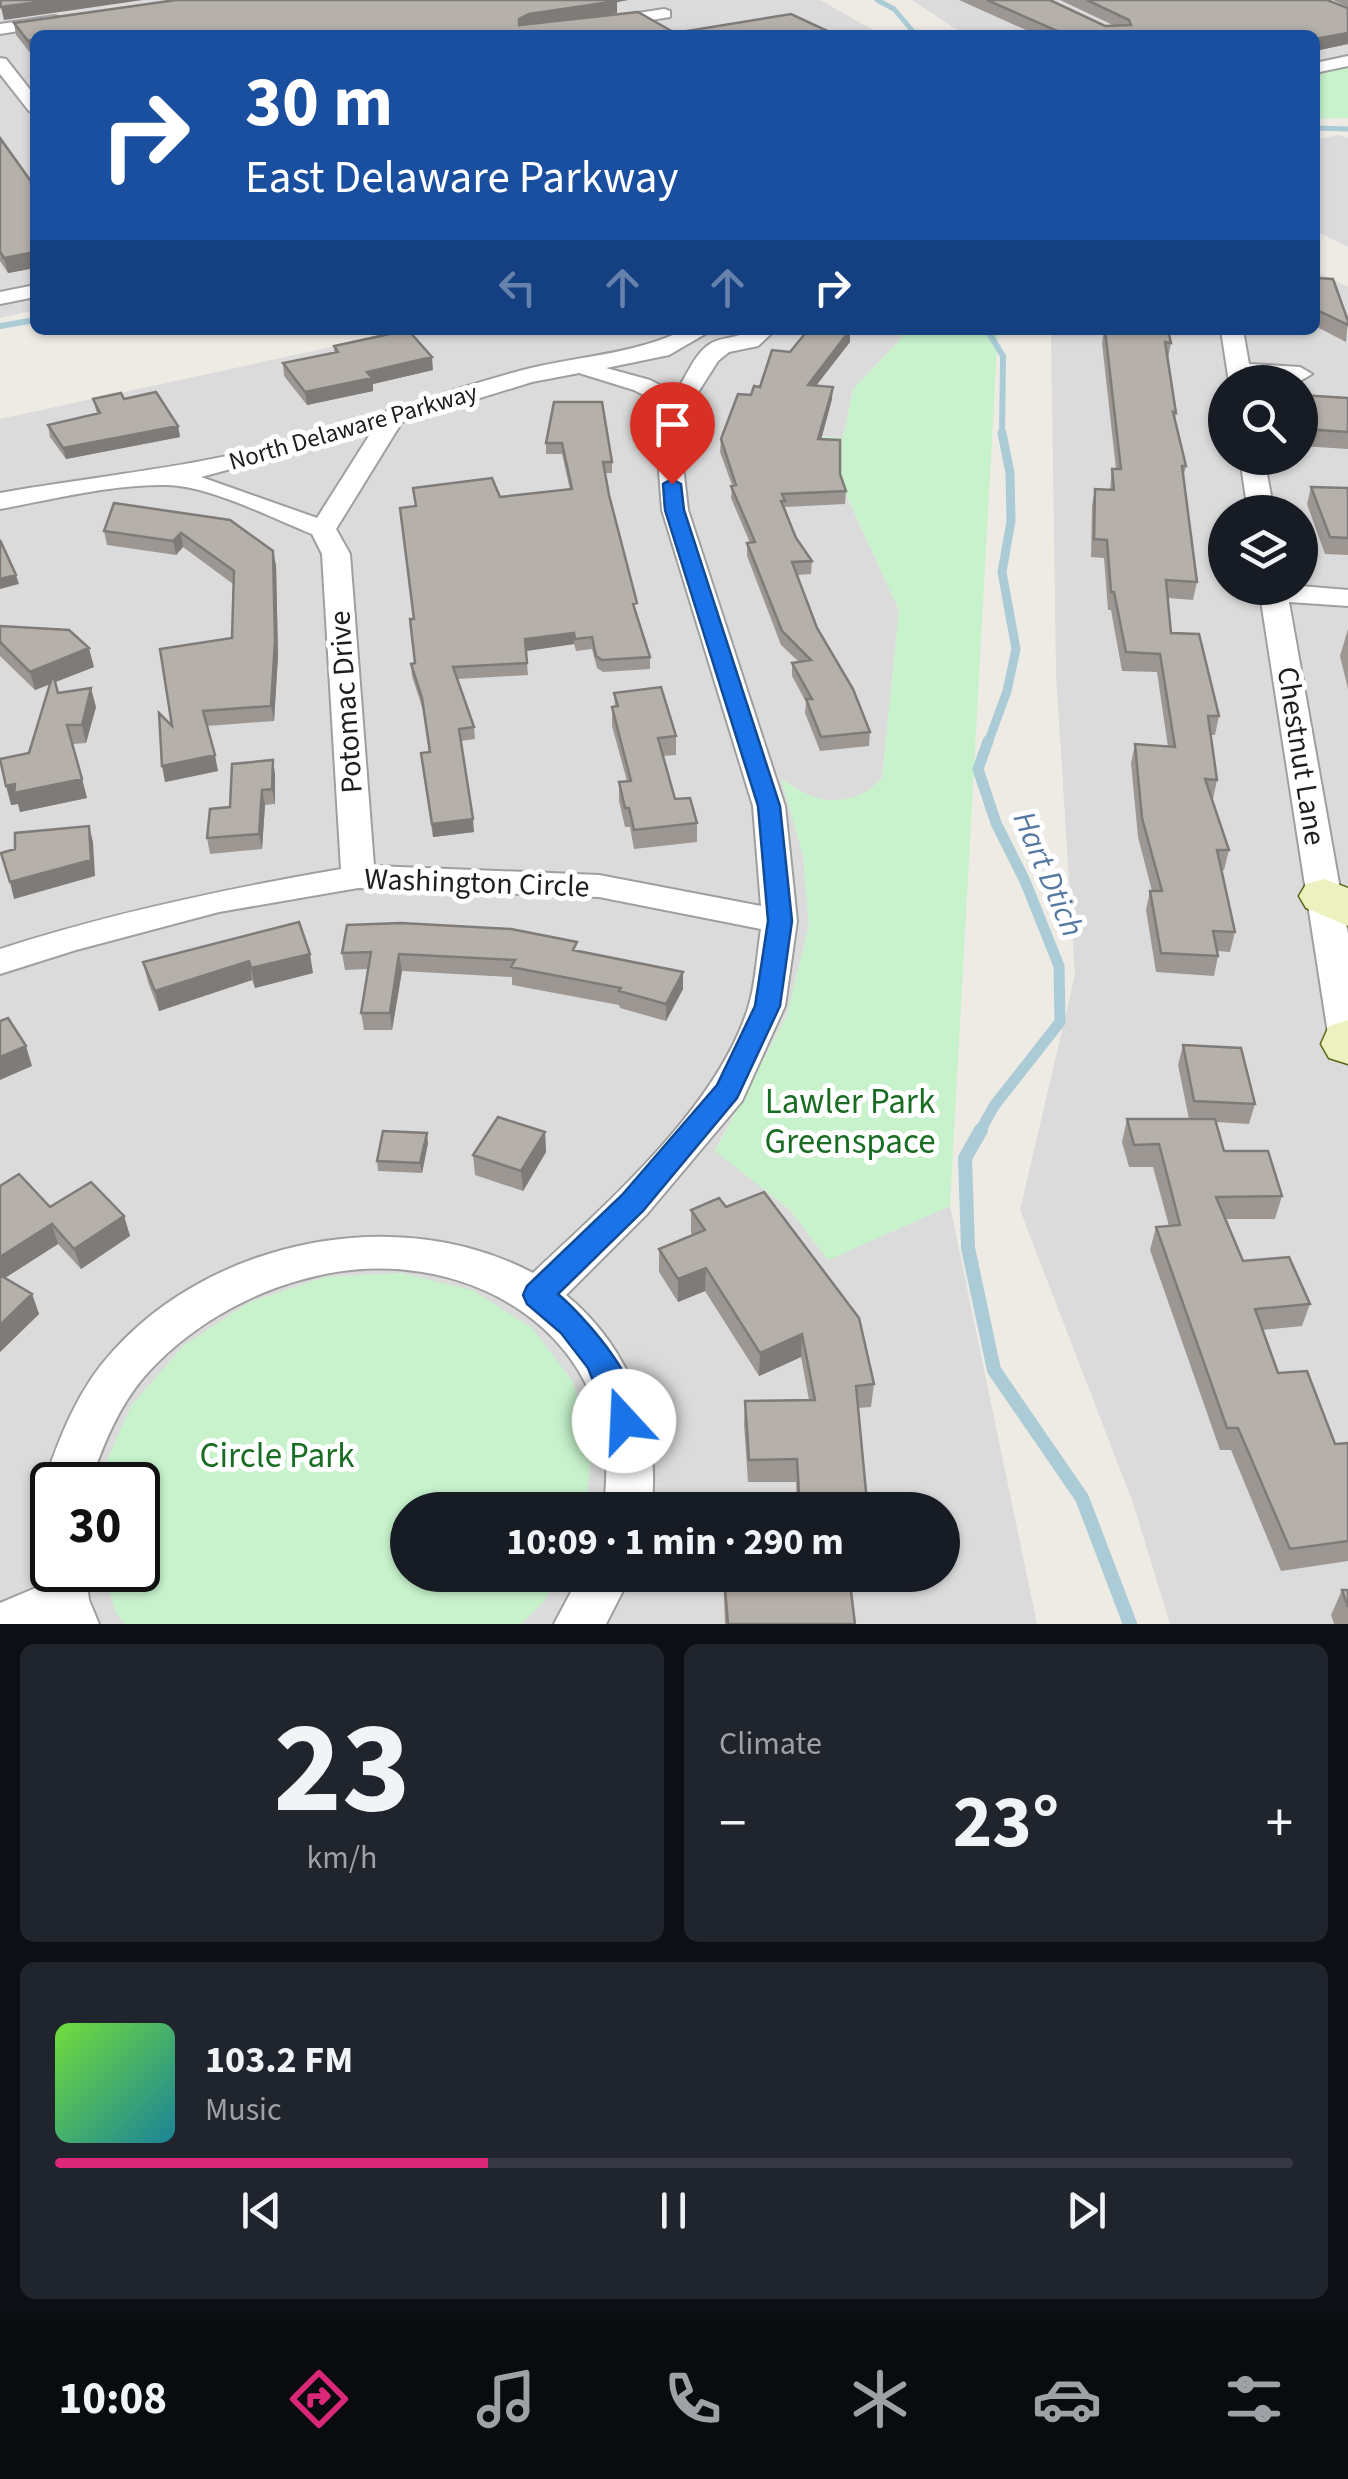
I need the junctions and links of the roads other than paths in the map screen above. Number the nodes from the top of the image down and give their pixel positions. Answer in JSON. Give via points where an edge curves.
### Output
{"nodes":[{"id":1,"x":640,"y":0,"type":"edge"},
{"id":2,"x":74,"y":18,"type":"edge"},
{"id":3,"x":0,"y":29,"type":"edge"},
{"id":4,"x":569,"y":30,"type":"edge"},
{"id":5,"x":1348,"y":62,"type":"edge"},
{"id":6,"x":0,"y":64,"type":"edge"},
{"id":7,"x":1320,"y":67,"type":"edge"},
{"id":8,"x":30,"y":101,"type":"edge"},
{"id":9,"x":30,"y":292,"type":"edge"},
{"id":10,"x":0,"y":298,"type":"edge"},
{"id":11,"x":690,"y":335,"type":"edge"},
{"id":12,"x":755,"y":335,"type":"edge"},
{"id":13,"x":1233,"y":335,"type":"edge"},
{"id":14,"x":1237,"y":365,"type":"edge"},
{"id":15,"x":584,"y":368,"type":"junction"},
{"id":16,"x":678,"y":404,"type":"junction"},
{"id":17,"x":391,"y":420,"type":"junction"},
{"id":18,"x":170,"y":477,"type":"junction"},
{"id":19,"x":0,"y":501,"type":"edge"},
{"id":20,"x":323,"y":529,"type":"junction"},
{"id":21,"x":1318,"y":595,"type":"edge"},
{"id":22,"x":1348,"y":598,"type":"edge"},
{"id":23,"x":1277,"y":605,"type":"edge"},
{"id":24,"x":358,"y":877,"type":"junction"},
{"id":25,"x":1336,"y":903,"type":"edge"},
{"id":26,"x":780,"y":921,"type":"junction"},
{"id":27,"x":0,"y":962,"type":"edge"},
{"id":28,"x":1348,"y":1041,"type":"edge"},
{"id":29,"x":538,"y":1295,"type":"junction"},
{"id":30,"x":72,"y":1462,"type":"edge"},
{"id":31,"x":631,"y":1492,"type":"edge"},
{"id":32,"x":597,"y":1592,"type":"edge"},
{"id":33,"x":67,"y":1598,"type":"edge"},
{"id":34,"x":8,"y":1624,"type":"edge"},
{"id":35,"x":579,"y":1624,"type":"edge"}],
"edges":[{"from":1,"to":4,"type":"street","via":[[670,17]]},
{"from":2,"to":3,"type":"street"},
{"from":5,"to":7,"type":"street"},
{"from":6,"to":8,"type":"street"},
{"from":9,"to":10,"type":"street"},
{"from":11,"to":15,"type":"street","name":"North Delaware Parkway","via":[[661,350]]},
{"from":12,"to":16,"type":"street","via":[[708,357]]},
{"from":13,"to":14,"type":"street"},
{"from":15,"to":16,"type":"street","via":[[642,384]]},
{"from":15,"to":17,"type":"street","name":"North Delaware Parkway","via":[[528,376]]},
{"from":16,"to":26,"type":"street","via":[[670,458],[674,510],[769,806]]},
{"from":17,"to":18,"type":"street","name":"North Delaware Parkway"},
{"from":17,"to":20,"type":"street"},
{"from":18,"to":19,"type":"street","name":"North Delaware Parkway"},
{"from":18,"to":20,"type":"street"},
{"from":20,"to":24,"type":"street","name":"Potomac Drive","via":[[336,554]]},
{"from":21,"to":22,"type":"street"},
{"from":23,"to":25,"type":"street","name":"Chestnut Lane"},
{"from":24,"to":26,"type":"street","name":"Washington Circle","via":[[599,886]]},
{"from":24,"to":27,"type":"street","name":"Washington Circle","via":[[220,901]]},
{"from":25,"to":28,"type":"street","name":"Chestnut Lane"},
{"from":26,"to":29,"type":"street","via":[[768,1006],[728,1090],[632,1203]]},
{"from":29,"to":30,"type":"street","via":[[480,1266],[415,1251],[347,1252],[278,1267],[212,1297],[152,1340],[105,1396]]},
{"from":29,"to":31,"type":"street","via":[[599,1358],[618,1398]]},
{"from":32,"to":35,"type":"street"},
{"from":33,"to":34,"type":"street"}]}
